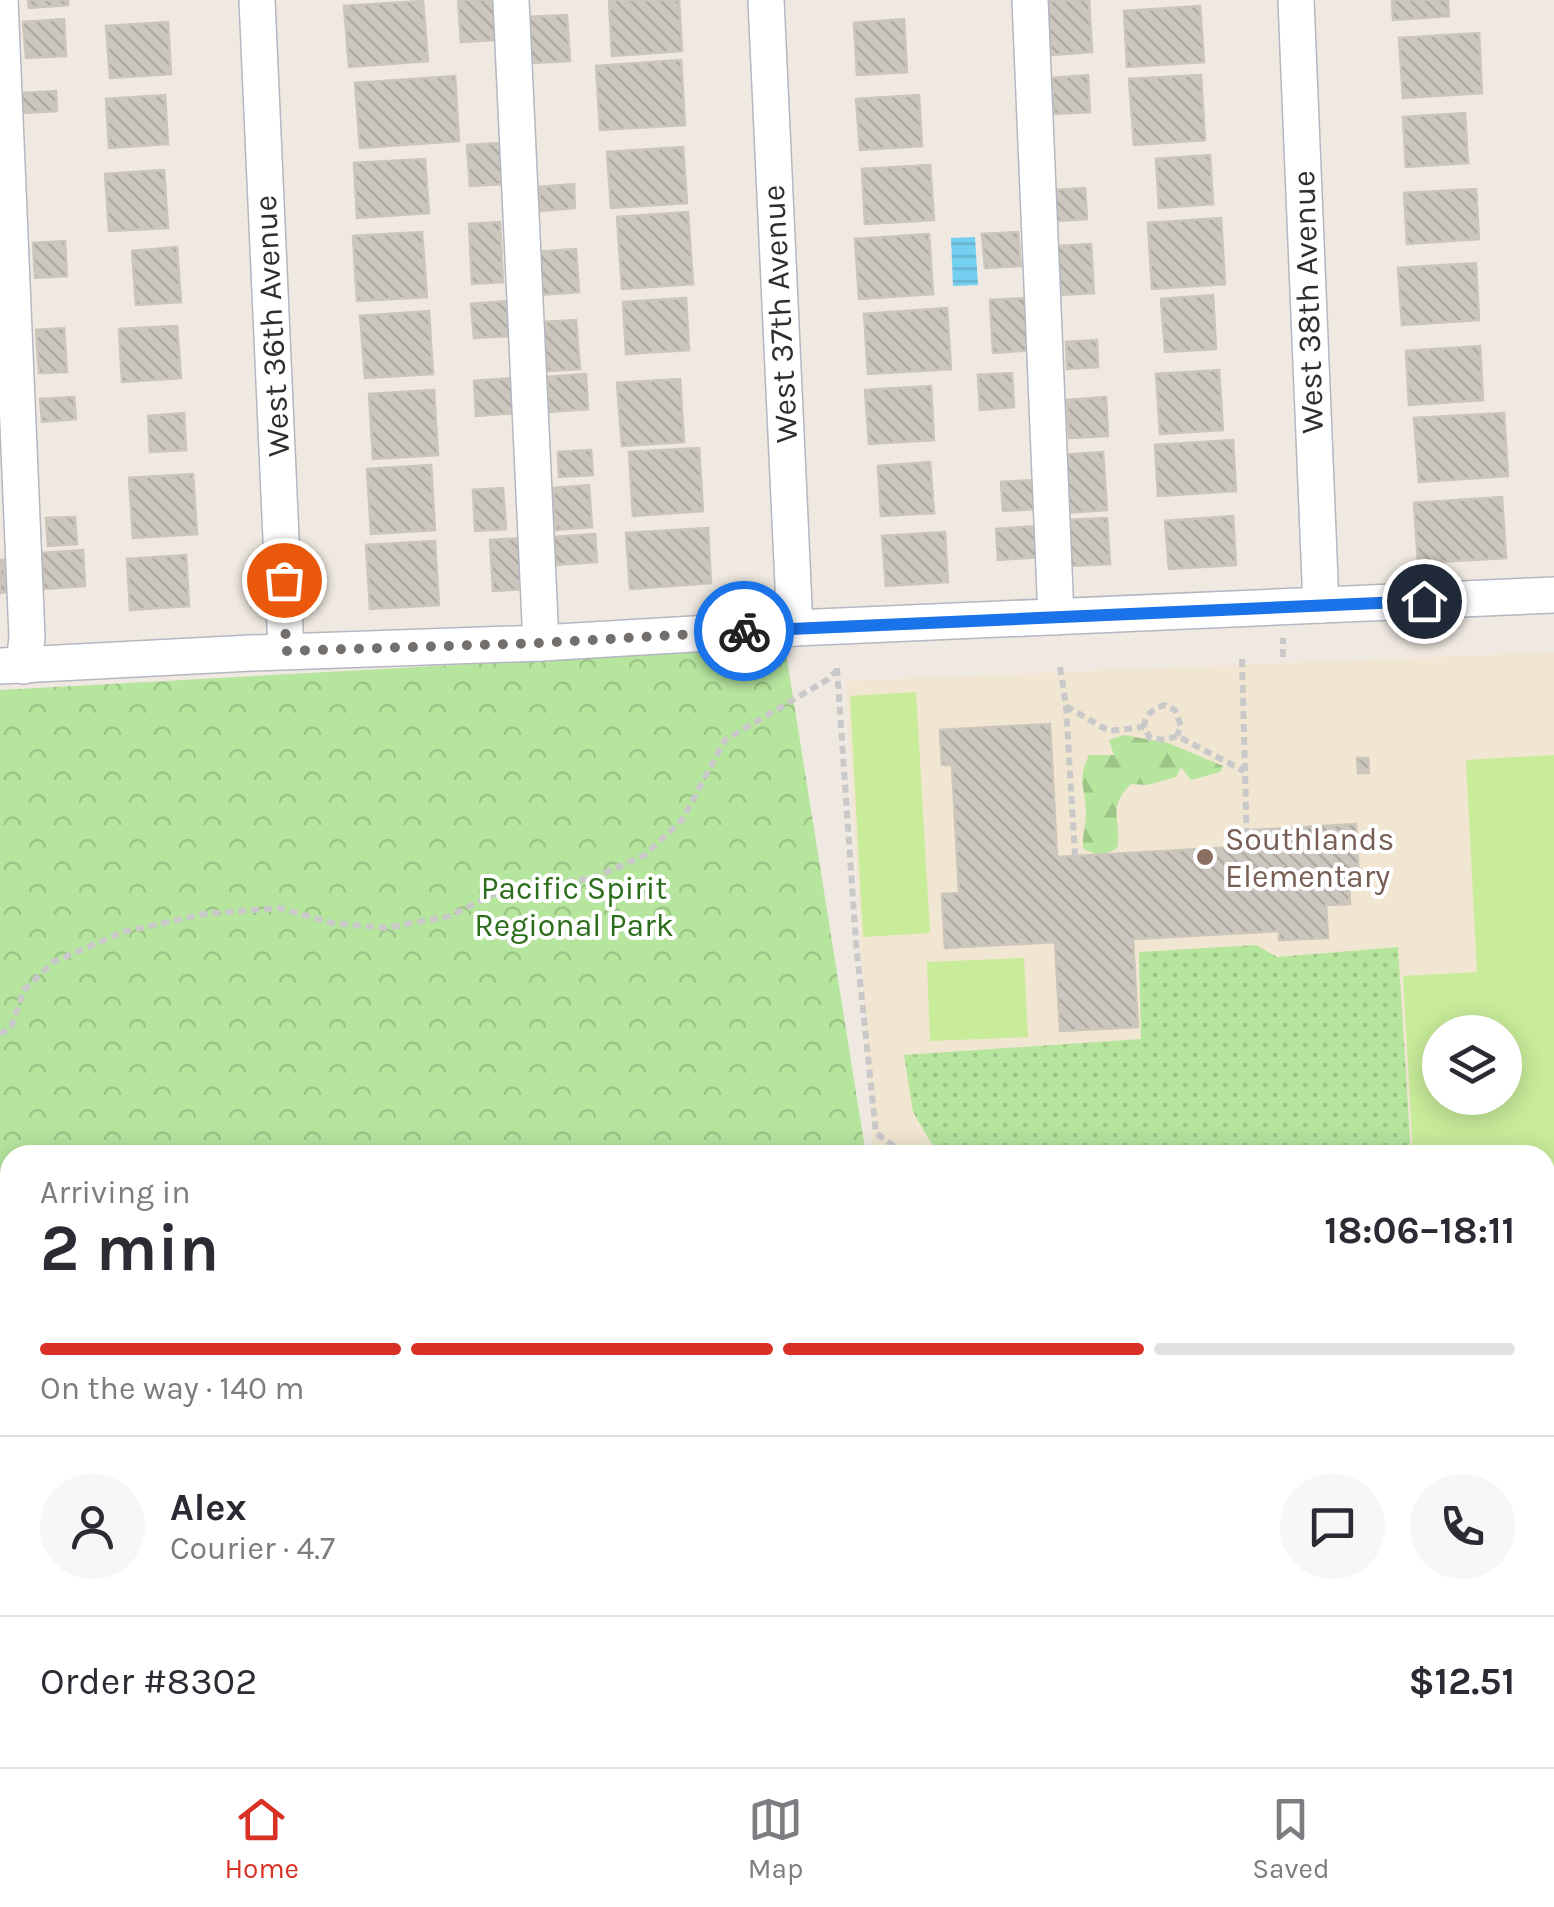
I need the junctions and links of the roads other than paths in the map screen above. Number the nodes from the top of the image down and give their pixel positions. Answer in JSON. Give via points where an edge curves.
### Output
{"nodes":[{"id":1,"x":0,"y":0,"type":"edge"},
{"id":2,"x":257,"y":0,"type":"edge"},
{"id":3,"x":510,"y":0,"type":"edge"},
{"id":4,"x":766,"y":0,"type":"edge"},
{"id":5,"x":1030,"y":0,"type":"edge"},
{"id":6,"x":1296,"y":0,"type":"edge"},
{"id":7,"x":1554,"y":595,"type":"edge"},
{"id":8,"x":1322,"y":605,"type":"junction"},
{"id":9,"x":1056,"y":617,"type":"junction"},
{"id":10,"x":795,"y":628,"type":"junction"},
{"id":11,"x":541,"y":643,"type":"junction"},
{"id":12,"x":286,"y":651,"type":"junction"},
{"id":13,"x":12,"y":666,"type":"edge"}],
"edges":[{"from":1,"to":13,"type":"street","via":[[27,638]]},
{"from":2,"to":12,"type":"street","name":"West 36th Avenue"},
{"from":3,"to":11,"type":"street"},
{"from":4,"to":10,"type":"street","name":"West 37th Avenue"},
{"from":5,"to":9,"type":"street"},
{"from":6,"to":8,"type":"street","name":"West 38th Avenue"},
{"from":7,"to":8,"type":"street"},
{"from":8,"to":9,"type":"street"},
{"from":9,"to":10,"type":"street"},
{"from":10,"to":11,"type":"street"},
{"from":11,"to":12,"type":"street"},
{"from":12,"to":13,"type":"street"}]}
